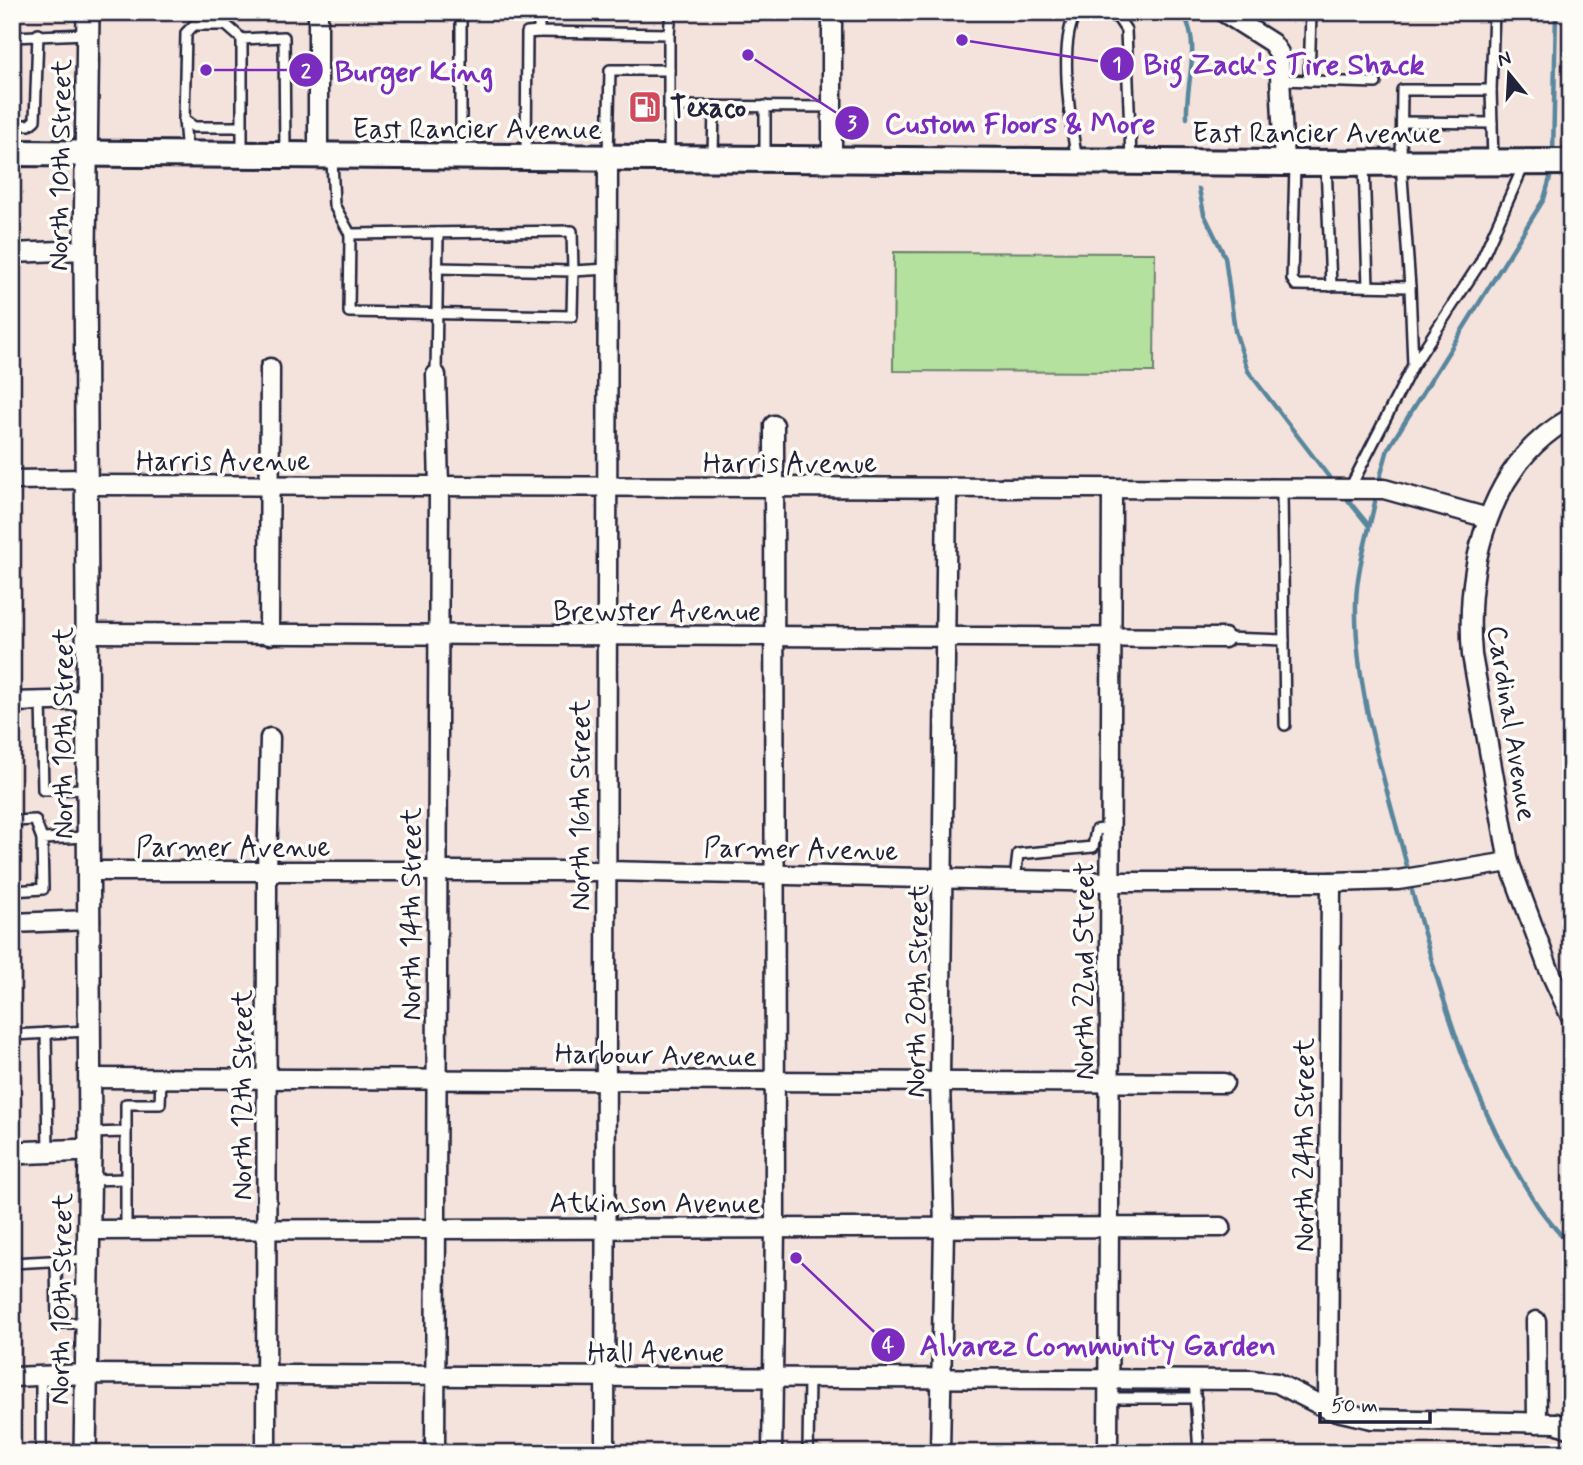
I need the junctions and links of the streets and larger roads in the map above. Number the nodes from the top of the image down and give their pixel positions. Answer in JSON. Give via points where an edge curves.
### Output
{"nodes":[{"id":1,"x":88,"y":12,"type":"edge"},
{"id":2,"x":318,"y":12,"type":"edge"},
{"id":3,"x":832,"y":12,"type":"edge"},
{"id":4,"x":1223,"y":12,"type":"edge"},
{"id":5,"x":12,"y":153,"type":"edge"},
{"id":6,"x":86,"y":155,"type":"junction"},
{"id":7,"x":325,"y":157,"type":"junction"},
{"id":8,"x":608,"y":158,"type":"junction"},
{"id":9,"x":832,"y":160,"type":"junction"},
{"id":10,"x":1571,"y":162,"type":"edge"},
{"id":11,"x":1289,"y":163,"type":"junction"},
{"id":12,"x":85,"y":250,"type":"junction"},
{"id":13,"x":12,"y":253,"type":"edge"},
{"id":14,"x":271,"y":368,"type":"dead end"},
{"id":15,"x":436,"y":375,"type":"road end"},
{"id":16,"x":1571,"y":418,"type":"edge"},
{"id":17,"x":774,"y":425,"type":"dead end"},
{"id":18,"x":12,"y":481,"type":"edge"},
{"id":19,"x":87,"y":482,"type":"junction"},
{"id":20,"x":270,"y":486,"type":"junction"},
{"id":21,"x":439,"y":486,"type":"junction"},
{"id":22,"x":606,"y":488,"type":"junction"},
{"id":23,"x":947,"y":488,"type":"junction"},
{"id":24,"x":774,"y":489,"type":"junction"},
{"id":25,"x":1112,"y":489,"type":"junction"},
{"id":26,"x":1488,"y":518,"type":"junction"},
{"id":27,"x":89,"y":633,"type":"junction"},
{"id":28,"x":269,"y":635,"type":"junction"},
{"id":29,"x":437,"y":636,"type":"junction"},
{"id":30,"x":607,"y":636,"type":"junction"},
{"id":31,"x":772,"y":637,"type":"junction"},
{"id":32,"x":945,"y":637,"type":"junction"},
{"id":33,"x":1111,"y":638,"type":"junction"},
{"id":34,"x":1224,"y":638,"type":"road end"},
{"id":35,"x":89,"y":700,"type":"junction"},
{"id":36,"x":12,"y":702,"type":"edge"},
{"id":37,"x":270,"y":738,"type":"dead end"},
{"id":38,"x":1509,"y":862,"type":"junction"},
{"id":39,"x":605,"y":871,"type":"junction"},
{"id":40,"x":90,"y":872,"type":"junction"},
{"id":41,"x":436,"y":872,"type":"junction"},
{"id":42,"x":267,"y":873,"type":"junction"},
{"id":43,"x":773,"y":874,"type":"junction"},
{"id":44,"x":943,"y":876,"type":"junction"},
{"id":45,"x":1111,"y":882,"type":"junction"},
{"id":46,"x":1331,"y":882,"type":"junction"},
{"id":47,"x":90,"y":920,"type":"junction"},
{"id":48,"x":12,"y":923,"type":"edge"},
{"id":49,"x":1571,"y":1017,"type":"edge"},
{"id":50,"x":89,"y":1078,"type":"junction"},
{"id":51,"x":266,"y":1078,"type":"junction"},
{"id":52,"x":436,"y":1079,"type":"junction"},
{"id":53,"x":603,"y":1079,"type":"junction"},
{"id":54,"x":940,"y":1081,"type":"junction"},
{"id":55,"x":775,"y":1082,"type":"junction"},
{"id":56,"x":1223,"y":1083,"type":"dead end"},
{"id":57,"x":1109,"y":1084,"type":"junction"},
{"id":58,"x":90,"y":1141,"type":"junction"},
{"id":59,"x":14,"y":1153,"type":"edge"},
{"id":60,"x":775,"y":1227,"type":"junction"},
{"id":61,"x":1221,"y":1227,"type":"dead end"},
{"id":62,"x":944,"y":1228,"type":"junction"},
{"id":63,"x":1108,"y":1228,"type":"junction"},
{"id":64,"x":437,"y":1229,"type":"junction"},
{"id":65,"x":89,"y":1230,"type":"junction"},
{"id":66,"x":268,"y":1230,"type":"junction"},
{"id":67,"x":603,"y":1230,"type":"junction"},
{"id":68,"x":1536,"y":1321,"type":"dead end"},
{"id":69,"x":88,"y":1374,"type":"junction"},
{"id":70,"x":772,"y":1376,"type":"junction"},
{"id":71,"x":12,"y":1377,"type":"edge"},
{"id":72,"x":267,"y":1377,"type":"junction"},
{"id":73,"x":436,"y":1377,"type":"junction"},
{"id":74,"x":606,"y":1377,"type":"junction"},
{"id":75,"x":942,"y":1377,"type":"junction"},
{"id":76,"x":1108,"y":1378,"type":"junction"},
{"id":77,"x":1328,"y":1409,"type":"junction"},
{"id":78,"x":1537,"y":1423,"type":"junction"},
{"id":79,"x":1571,"y":1429,"type":"edge"},
{"id":80,"x":85,"y":1453,"type":"edge"},
{"id":81,"x":266,"y":1453,"type":"edge"},
{"id":82,"x":435,"y":1453,"type":"edge"},
{"id":83,"x":605,"y":1453,"type":"edge"},
{"id":84,"x":772,"y":1453,"type":"edge"},
{"id":85,"x":940,"y":1453,"type":"edge"},
{"id":86,"x":1108,"y":1453,"type":"edge"}],
"edges":[{"from":1,"to":6,"type":"street","name":"North 10th Street"},
{"from":2,"to":7,"type":"street"},
{"from":3,"to":9,"type":"street"},
{"from":4,"to":11,"type":"street","via":[[1272,43],[1279,53]]},
{"from":5,"to":6,"type":"main road","name":"East Rancier Avenue"},
{"from":6,"to":7,"type":"main road","name":"East Rancier Avenue"},
{"from":6,"to":12,"type":"street","name":"North 10th Street"},
{"from":7,"to":8,"type":"main road","name":"East Rancier Avenue"},
{"from":8,"to":9,"type":"main road","name":"East Rancier Avenue"},
{"from":8,"to":22,"type":"street","name":"North 16th Street"},
{"from":9,"to":11,"type":"main road","name":"East Rancier Avenue"},
{"from":10,"to":11,"type":"main road","name":"East Rancier Avenue"},
{"from":12,"to":13,"type":"street"},
{"from":12,"to":19,"type":"street","name":"North 10th Street"},
{"from":14,"to":20,"type":"street"},
{"from":15,"to":21,"type":"street","name":"North 14th Street"},
{"from":16,"to":26,"type":"street","name":"Cardinal Avenue","via":[[1522,461]]},
{"from":17,"to":24,"type":"street"},
{"from":18,"to":19,"type":"street","name":"Harris Avenue"},
{"from":19,"to":20,"type":"street","name":"Harris Avenue"},
{"from":19,"to":27,"type":"street","name":"North 10th Street"},
{"from":20,"to":21,"type":"street","name":"Harris Avenue"},
{"from":20,"to":28,"type":"street"},
{"from":21,"to":22,"type":"street","name":"Harris Avenue"},
{"from":21,"to":29,"type":"street","name":"North 14th Street"},
{"from":22,"to":24,"type":"street","name":"Harris Avenue"},
{"from":22,"to":30,"type":"street","name":"North 16th Street"},
{"from":23,"to":24,"type":"street","name":"Harris Avenue"},
{"from":23,"to":25,"type":"street","name":"Harris Avenue"},
{"from":23,"to":32,"type":"street","name":"North 20th Street"},
{"from":24,"to":31,"type":"street"},
{"from":25,"to":26,"type":"street","name":"Harris Avenue","via":[[1384,489]]},
{"from":25,"to":33,"type":"street","name":"North 22nd Street"},
{"from":26,"to":38,"type":"street","name":"Cardinal Avenue","via":[[1477,551],[1469,621]]},
{"from":27,"to":28,"type":"street","name":"Brewster Avenue"},
{"from":27,"to":35,"type":"street","name":"North 10th Street"},
{"from":28,"to":29,"type":"street","name":"Brewster Avenue"},
{"from":29,"to":30,"type":"street","name":"Brewster Avenue"},
{"from":29,"to":41,"type":"street","name":"North 14th Street"},
{"from":30,"to":31,"type":"street","name":"Brewster Avenue"},
{"from":30,"to":39,"type":"street","name":"North 16th Street"},
{"from":31,"to":32,"type":"street","name":"Brewster Avenue"},
{"from":31,"to":43,"type":"street"},
{"from":32,"to":33,"type":"street","name":"Brewster Avenue"},
{"from":32,"to":44,"type":"street","name":"North 20th Street"},
{"from":33,"to":34,"type":"street","name":"Brewster Avenue"},
{"from":33,"to":45,"type":"street","name":"North 22nd Street"},
{"from":35,"to":36,"type":"street"},
{"from":35,"to":40,"type":"street","name":"North 10th Street"},
{"from":37,"to":42,"type":"street","name":"North 12th Street"},
{"from":38,"to":46,"type":"street","name":"Parmer Avenue","via":[[1398,880]]},
{"from":38,"to":49,"type":"street","name":"Cardinal Avenue"},
{"from":39,"to":41,"type":"street","name":"Parmer Avenue"},
{"from":39,"to":43,"type":"street","name":"Parmer Avenue"},
{"from":39,"to":53,"type":"street","name":"North 16th Street"},
{"from":40,"to":42,"type":"street","name":"Parmer Avenue"},
{"from":40,"to":47,"type":"street","name":"North 10th Street"},
{"from":41,"to":42,"type":"street","name":"Parmer Avenue"},
{"from":41,"to":52,"type":"street","name":"North 14th Street"},
{"from":42,"to":51,"type":"street","name":"North 12th Street"},
{"from":43,"to":44,"type":"street","name":"Parmer Avenue"},
{"from":43,"to":55,"type":"street"},
{"from":44,"to":45,"type":"street","name":"Parmer Avenue"},
{"from":44,"to":54,"type":"street","name":"North 20th Street"},
{"from":45,"to":46,"type":"street","name":"Parmer Avenue"},
{"from":45,"to":57,"type":"street","name":"North 22nd Street"},
{"from":46,"to":77,"type":"street","name":"North 24th Street"},
{"from":47,"to":48,"type":"street"},
{"from":47,"to":50,"type":"street","name":"North 10th Street"},
{"from":50,"to":51,"type":"street","name":"Harbour Avenue"},
{"from":50,"to":58,"type":"street","name":"North 10th Street"},
{"from":51,"to":52,"type":"street","name":"Harbour Avenue"},
{"from":51,"to":66,"type":"street","name":"North 12th Street"},
{"from":52,"to":53,"type":"street","name":"Harbour Avenue"},
{"from":52,"to":64,"type":"street","name":"North 14th Street"},
{"from":53,"to":55,"type":"street","name":"Harbour Avenue"},
{"from":53,"to":67,"type":"street","name":"North 16th Street"},
{"from":54,"to":55,"type":"street","name":"Harbour Avenue"},
{"from":54,"to":57,"type":"street","name":"Harbour Avenue"},
{"from":54,"to":62,"type":"street","name":"North 20th Street"},
{"from":55,"to":60,"type":"street"},
{"from":56,"to":57,"type":"street","name":"Harbour Avenue"},
{"from":57,"to":63,"type":"street","name":"North 22nd Street"},
{"from":58,"to":59,"type":"street"},
{"from":58,"to":65,"type":"street","name":"North 10th Street"},
{"from":60,"to":62,"type":"street","name":"Atkinson Avenue"},
{"from":60,"to":67,"type":"street","name":"Atkinson Avenue"},
{"from":60,"to":70,"type":"street"},
{"from":61,"to":63,"type":"street","name":"Atkinson Avenue"},
{"from":62,"to":63,"type":"street","name":"Atkinson Avenue"},
{"from":62,"to":75,"type":"street","name":"North 20th Street"},
{"from":63,"to":76,"type":"street","name":"North 22nd Street"},
{"from":64,"to":66,"type":"street","name":"Atkinson Avenue"},
{"from":64,"to":67,"type":"street","name":"Atkinson Avenue"},
{"from":64,"to":73,"type":"street","name":"North 14th Street"},
{"from":65,"to":66,"type":"street","name":"Atkinson Avenue"},
{"from":65,"to":69,"type":"street","name":"North 10th Street"},
{"from":66,"to":72,"type":"street","name":"North 12th Street"},
{"from":67,"to":74,"type":"street","name":"North 16th Street"},
{"from":68,"to":78,"type":"street"},
{"from":69,"to":71,"type":"street","name":"Hall Avenue"},
{"from":69,"to":72,"type":"street","name":"Hall Avenue"},
{"from":69,"to":80,"type":"street","name":"North 10th Street"},
{"from":70,"to":74,"type":"street","name":"Hall Avenue"},
{"from":70,"to":75,"type":"street","name":"Hall Avenue"},
{"from":70,"to":84,"type":"street"},
{"from":72,"to":73,"type":"street","name":"Hall Avenue"},
{"from":72,"to":81,"type":"street","name":"North 12th Street"},
{"from":73,"to":74,"type":"street","name":"Hall Avenue"},
{"from":73,"to":82,"type":"street","name":"North 14th Street"},
{"from":74,"to":83,"type":"street","name":"North 16th Street"},
{"from":75,"to":76,"type":"street","name":"Hall Avenue"},
{"from":75,"to":85,"type":"street","name":"North 20th Street"},
{"from":76,"to":77,"type":"street","name":"Hall Avenue","via":[[1277,1383]]},
{"from":76,"to":86,"type":"street","name":"North 22nd Street"},
{"from":77,"to":78,"type":"street","name":"Hall Avenue","via":[[1372,1419]]},
{"from":78,"to":79,"type":"street","name":"Hall Avenue"}]}
